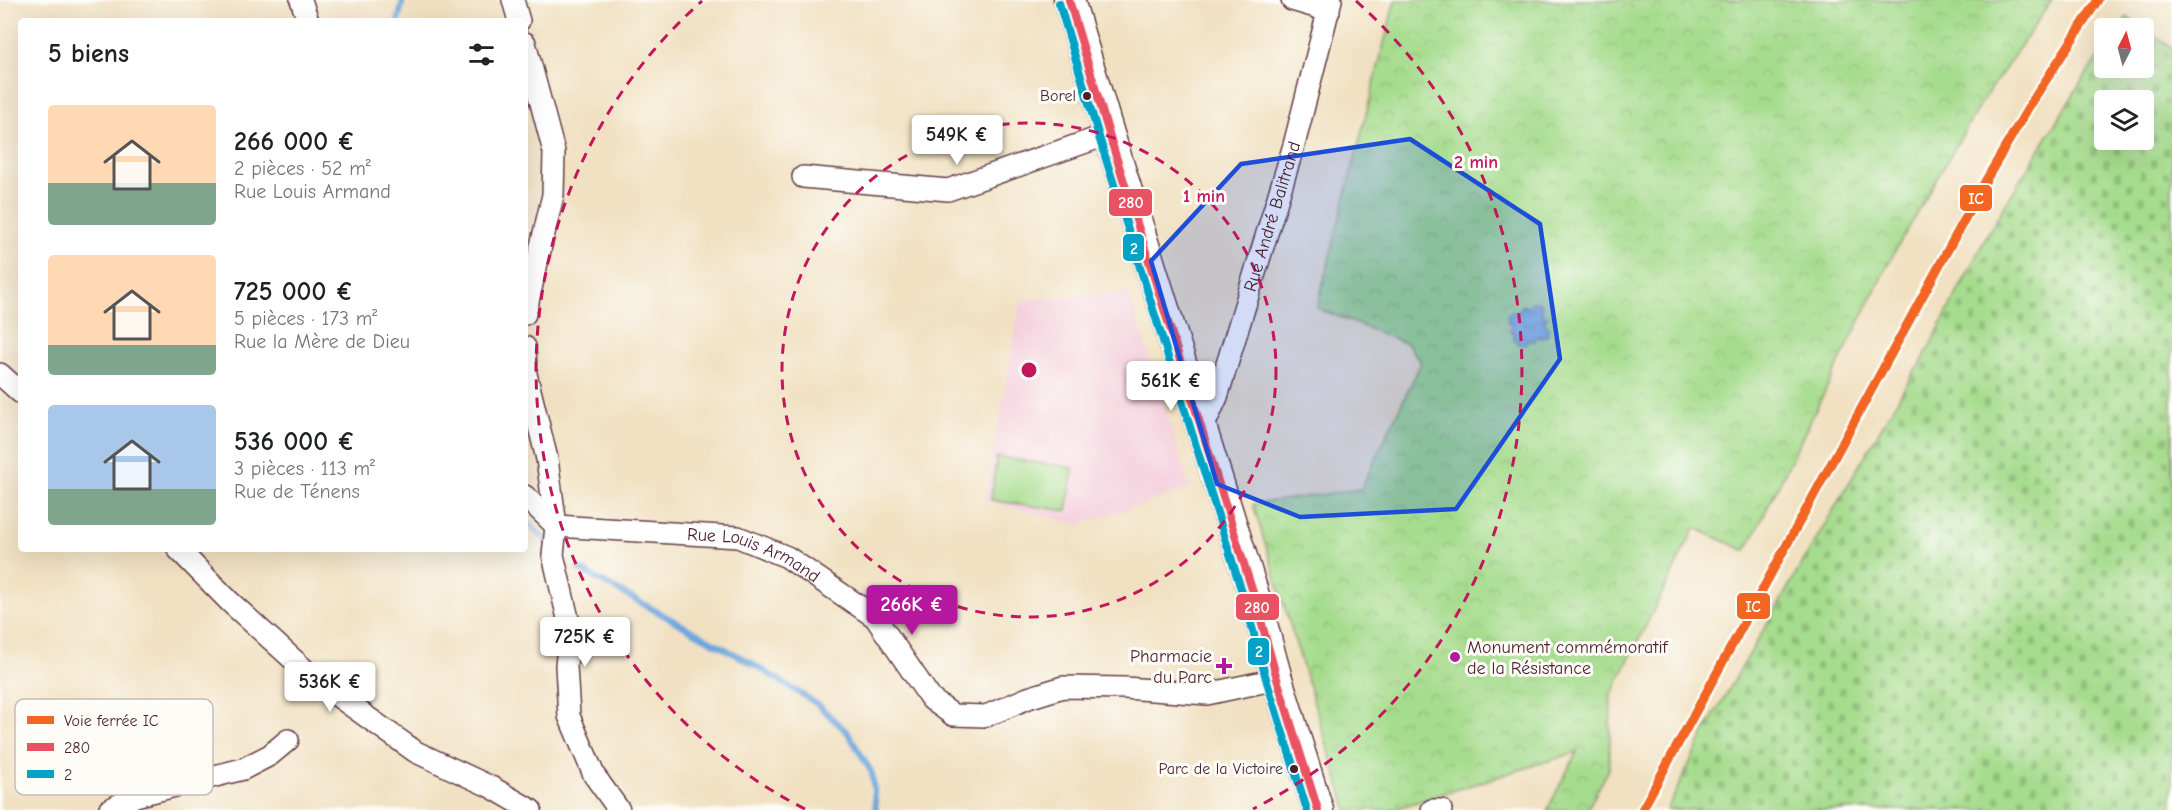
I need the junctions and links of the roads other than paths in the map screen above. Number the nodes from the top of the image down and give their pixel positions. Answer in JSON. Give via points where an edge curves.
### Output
{"nodes":[{"id":1,"x":301,"y":0,"type":"edge"},
{"id":2,"x":513,"y":0,"type":"edge"},
{"id":3,"x":1069,"y":0,"type":"edge"},
{"id":4,"x":1292,"y":0,"type":"edge"},
{"id":5,"x":1330,"y":5,"type":"edge"},
{"id":6,"x":307,"y":18,"type":"edge"},
{"id":7,"x":518,"y":18,"type":"edge"},
{"id":8,"x":528,"y":54,"type":"edge"},
{"id":9,"x":1109,"y":134,"type":"junction"},
{"id":10,"x":803,"y":177,"type":"dead end"},
{"id":11,"x":528,"y":301,"type":"edge"},
{"id":12,"x":0,"y":374,"type":"edge"},
{"id":13,"x":528,"y":382,"type":"edge"},
{"id":14,"x":18,"y":390,"type":"edge"},
{"id":15,"x":1202,"y":430,"type":"junction"},
{"id":16,"x":528,"y":499,"type":"edge"},
{"id":17,"x":556,"y":526,"type":"junction"},
{"id":18,"x":181,"y":552,"type":"edge"},
{"id":19,"x":1276,"y":679,"type":"junction"},
{"id":20,"x":288,"y":740,"type":"dead end"},
{"id":21,"x":213,"y":776,"type":"edge"},
{"id":22,"x":139,"y":795,"type":"edge"},
{"id":23,"x":109,"y":810,"type":"edge"},
{"id":24,"x":531,"y":810,"type":"edge"},
{"id":25,"x":619,"y":810,"type":"edge"},
{"id":26,"x":1318,"y":810,"type":"edge"},
{"id":27,"x":1432,"y":810,"type":"edge"},
{"id":28,"x":1442,"y":810,"type":"edge"}],
"edges":[{"from":1,"to":6,"type":"street"},
{"from":2,"to":7,"type":"street"},
{"from":3,"to":9,"type":"main road"},
{"from":4,"to":5,"type":"street"},
{"from":5,"to":15,"type":"street","name":"Rue André Balitrand","via":[[1294,145],[1217,397]]},
{"from":8,"to":11,"type":"street","via":[[554,152],[553,195]]},
{"from":9,"to":10,"type":"street","via":[[948,190]]},
{"from":9,"to":15,"type":"main road"},
{"from":12,"to":14,"type":"street"},
{"from":13,"to":17,"type":"street","via":[[547,459]]},
{"from":15,"to":19,"type":"main road"},
{"from":16,"to":17,"type":"street"},
{"from":17,"to":19,"type":"street","name":"Rue Louis Armand","via":[[738,537],[787,556],[875,617],[931,699],[953,715],[986,716],[1063,687],[1207,694]]},
{"from":17,"to":25,"type":"street","via":[[553,555],[570,627],[566,666],[569,716],[594,775]]},
{"from":18,"to":24,"type":"street","via":[[318,682],[416,752]]},
{"from":19,"to":26,"type":"main road"},
{"from":20,"to":21,"type":"street","via":[[270,755],[243,768]]},
{"from":22,"to":23,"type":"street"},
{"from":27,"to":28,"type":"street"}]}
